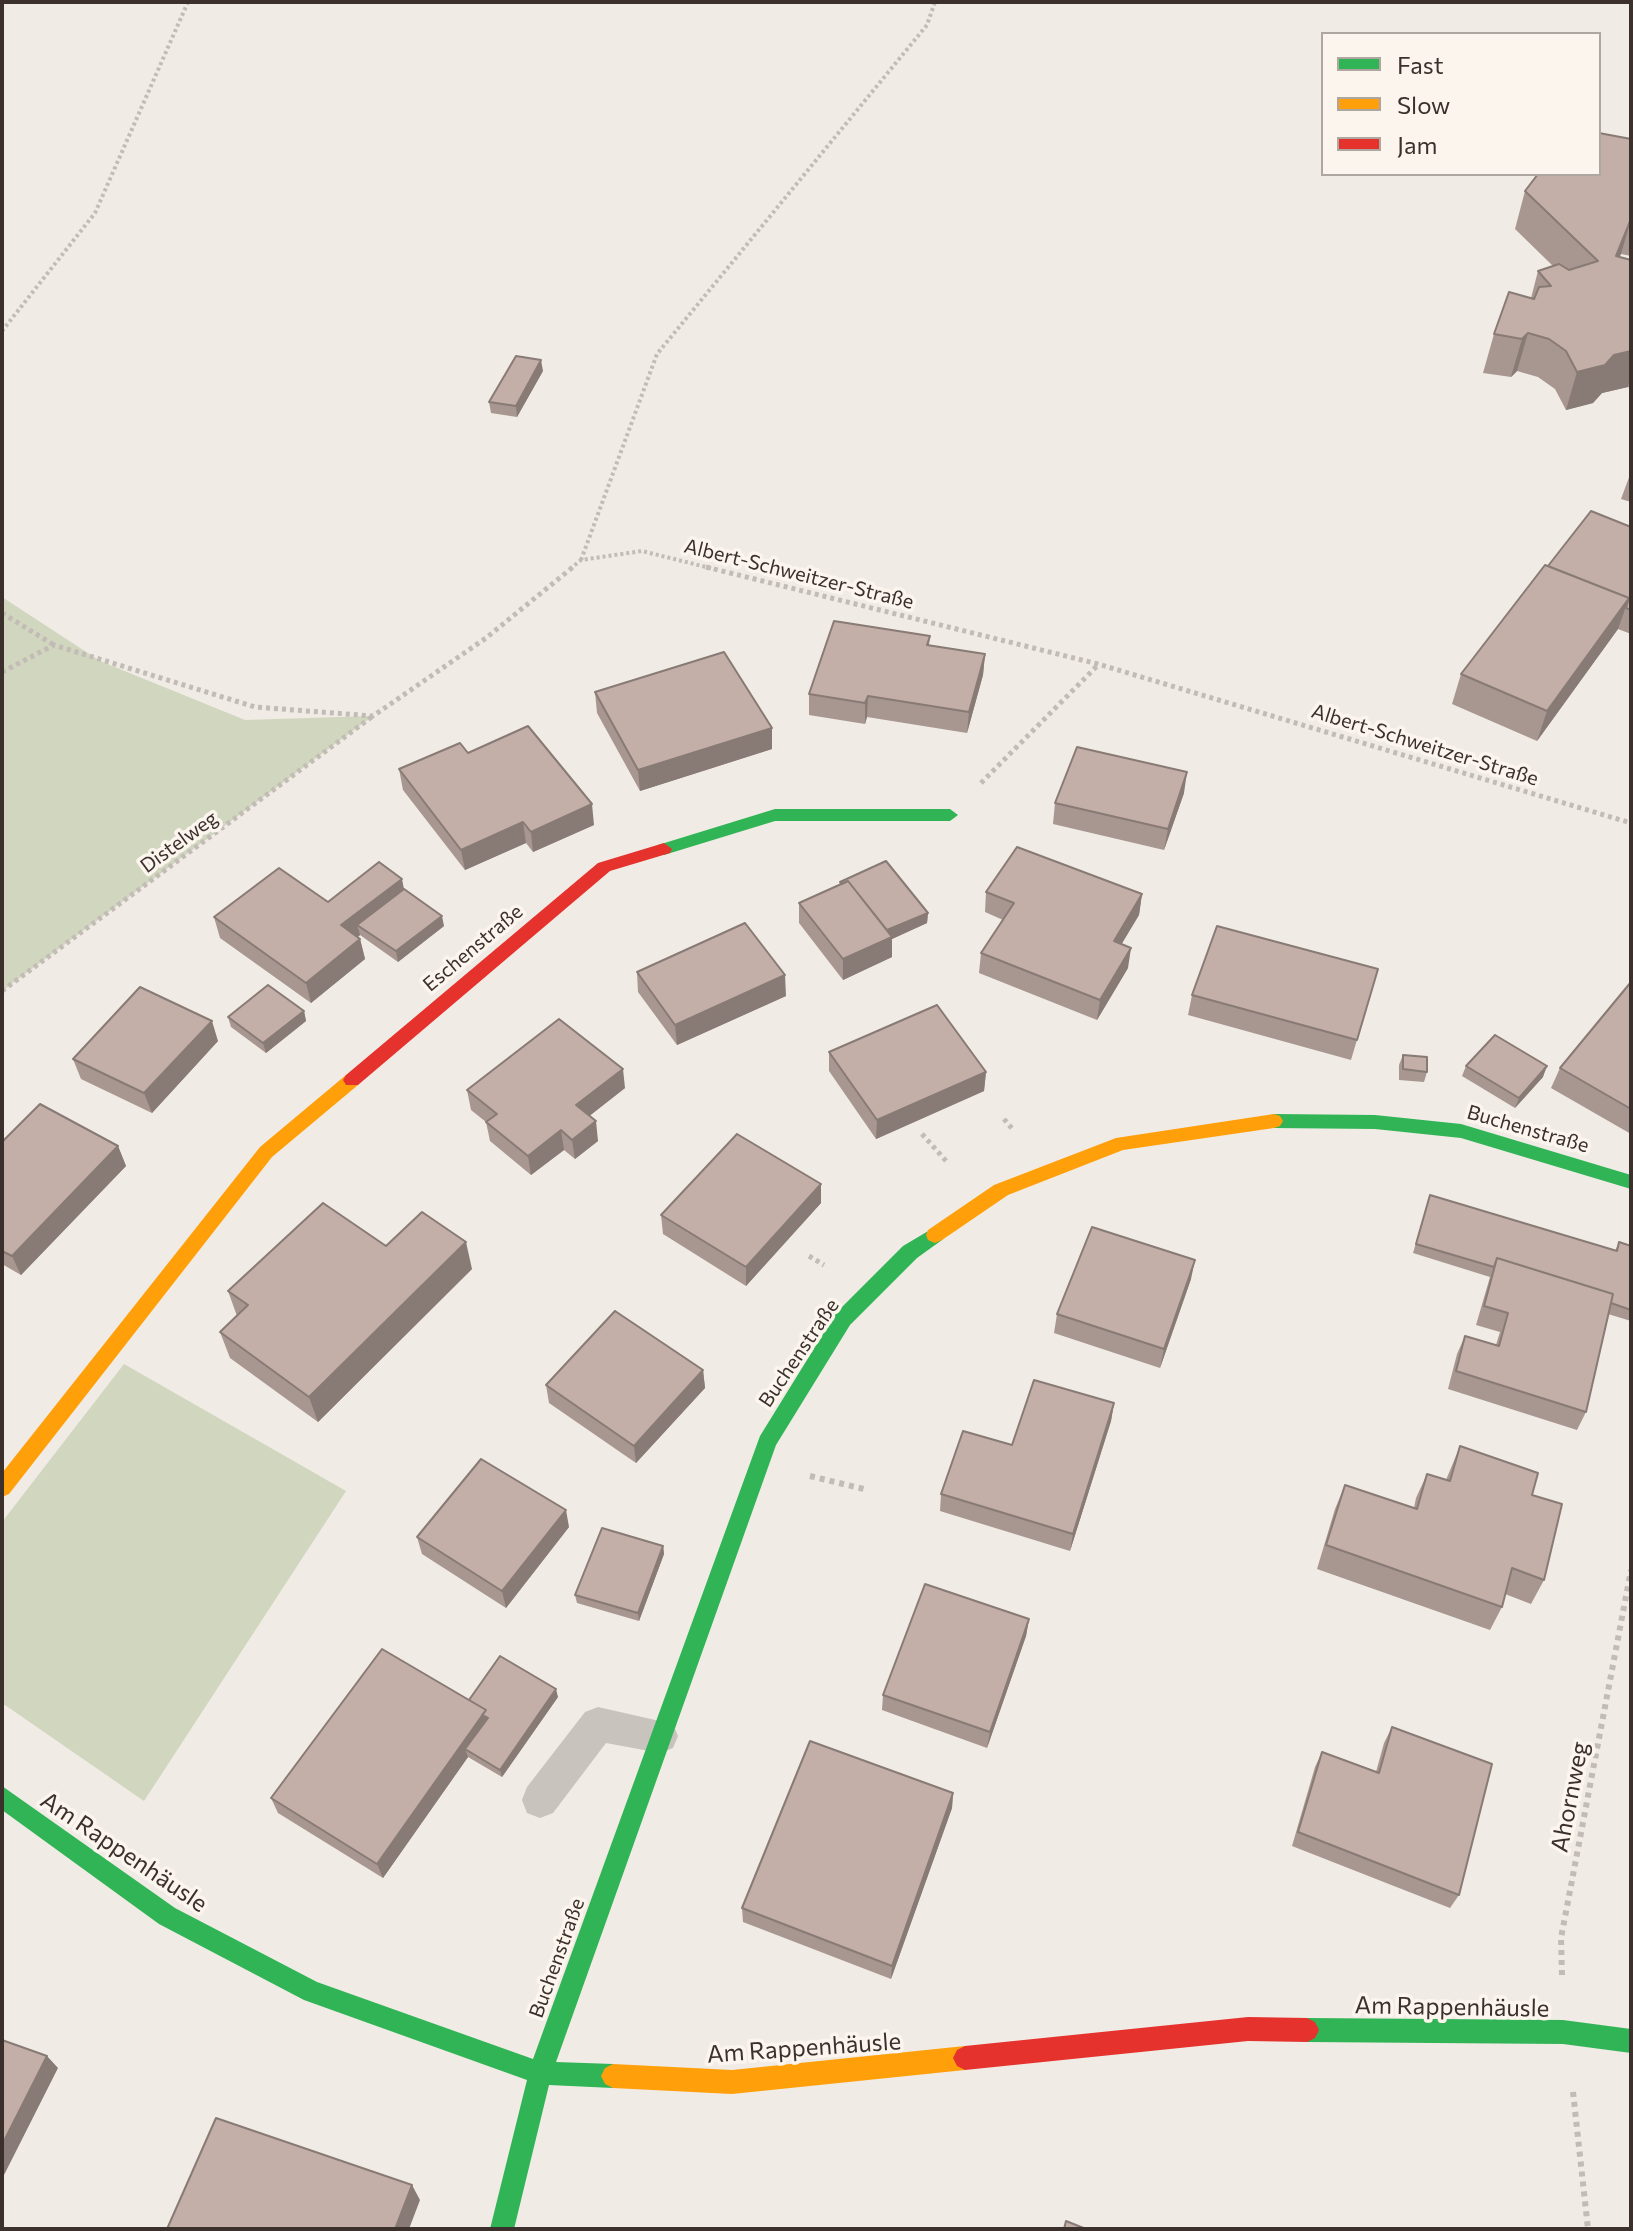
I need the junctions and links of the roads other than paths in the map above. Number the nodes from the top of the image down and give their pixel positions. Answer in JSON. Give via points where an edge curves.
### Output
{"nodes":[{"id":1,"x":950,"y":815,"type":"road end"},
{"id":2,"x":1631,"y":1182,"type":"edge"},
{"id":3,"x":2,"y":1488,"type":"edge"},
{"id":4,"x":660,"y":1736,"type":"junction"},
{"id":5,"x":2,"y":1797,"type":"edge"},
{"id":6,"x":540,"y":1800,"type":"dead end"},
{"id":7,"x":1631,"y":2041,"type":"edge"},
{"id":8,"x":540,"y":2073,"type":"junction"},
{"id":9,"x":502,"y":2229,"type":"edge"}],
"edges":[{"from":1,"to":3,"type":"street","name":"Eschenstraße","via":[[775,815],[604,867],[266,1152]]},
{"from":2,"to":4,"type":"street","name":"Buchenstraße","via":[[1461,1131],[1375,1122],[1277,1121],[1122,1143],[1001,1190],[910,1252],[843,1319],[767,1442]]},
{"from":4,"to":6,"type":"lane","via":[[598,1724]]},
{"from":4,"to":8,"type":"street","name":"Buchenstraße"},
{"from":5,"to":8,"type":"street","name":"Am Rappenhäusle","via":[[167,1916],[312,1992]]},
{"from":7,"to":8,"type":"street","name":"Am Rappenhäusle","via":[[1563,2032],[1248,2029],[732,2082]]},
{"from":8,"to":9,"type":"street","name":"Buchenstraße"}]}
